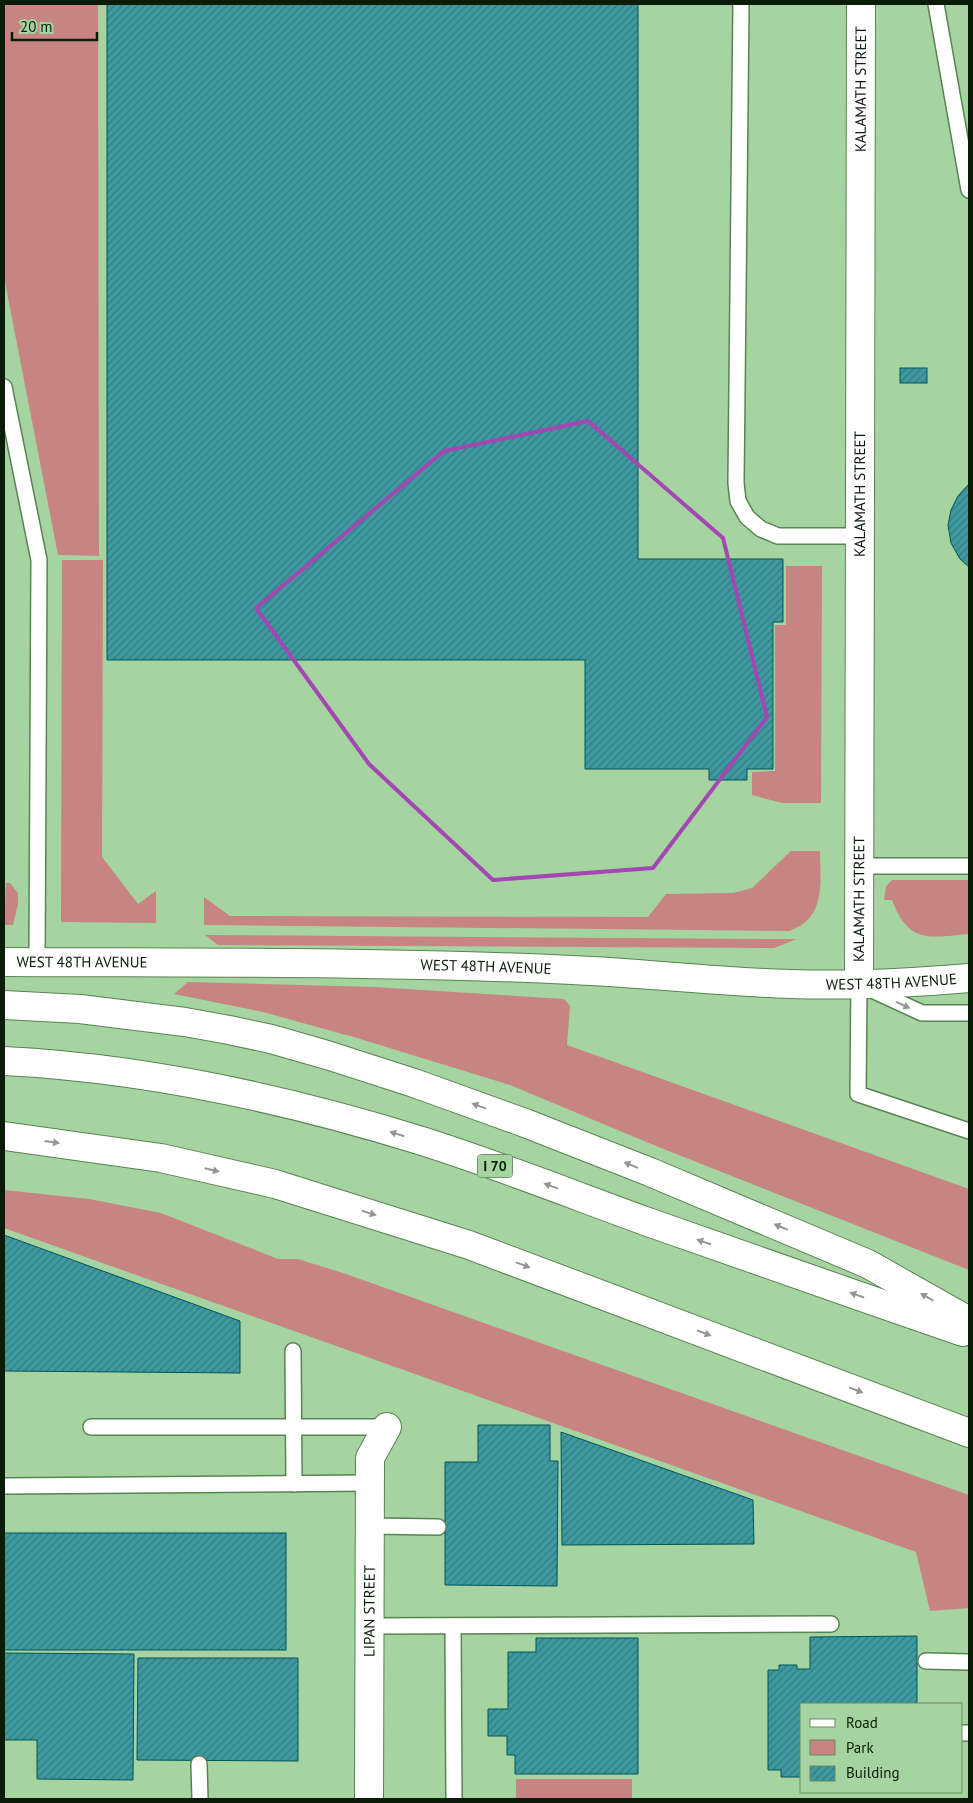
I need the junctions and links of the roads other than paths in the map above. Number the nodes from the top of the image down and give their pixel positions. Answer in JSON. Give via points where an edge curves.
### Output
{"nodes":[{"id":1,"x":741,"y":4,"type":"edge"},
{"id":2,"x":861,"y":4,"type":"edge"},
{"id":3,"x":936,"y":4,"type":"edge"},
{"id":4,"x":969,"y":190,"type":"edge"},
{"id":5,"x":4,"y":390,"type":"edge"},
{"id":6,"x":11,"y":455,"type":"edge"},
{"id":7,"x":860,"y":536,"type":"junction"},
{"id":8,"x":859,"y":866,"type":"junction"},
{"id":9,"x":969,"y":866,"type":"edge"},
{"id":10,"x":4,"y":962,"type":"edge"},
{"id":11,"x":37,"y":962,"type":"junction"},
{"id":12,"x":969,"y":978,"type":"edge"},
{"id":13,"x":859,"y":984,"type":"junction"},
{"id":14,"x":4,"y":1005,"type":"edge"},
{"id":15,"x":969,"y":1013,"type":"edge"},
{"id":16,"x":4,"y":1061,"type":"edge"},
{"id":17,"x":969,"y":1131,"type":"edge"},
{"id":18,"x":4,"y":1136,"type":"edge"},
{"id":19,"x":969,"y":1321,"type":"edge"},
{"id":20,"x":969,"y":1335,"type":"edge"},
{"id":21,"x":292,"y":1351,"type":"dead end"},
{"id":22,"x":90,"y":1427,"type":"dead end"},
{"id":23,"x":293,"y":1427,"type":"junction"},
{"id":24,"x":387,"y":1427,"type":"joint"},
{"id":25,"x":969,"y":1433,"type":"edge"},
{"id":26,"x":370,"y":1483,"type":"junction"},
{"id":27,"x":294,"y":1484,"type":"junction"},
{"id":28,"x":4,"y":1486,"type":"edge"},
{"id":29,"x":370,"y":1526,"type":"junction"},
{"id":30,"x":438,"y":1527,"type":"dead end"},
{"id":31,"x":831,"y":1624,"type":"dead end"},
{"id":32,"x":370,"y":1626,"type":"junction"},
{"id":33,"x":453,"y":1626,"type":"junction"},
{"id":34,"x":926,"y":1661,"type":"dead end"},
{"id":35,"x":969,"y":1662,"type":"edge"},
{"id":36,"x":199,"y":1764,"type":"dead end"},
{"id":37,"x":200,"y":1799,"type":"edge"},
{"id":38,"x":369,"y":1799,"type":"edge"},
{"id":39,"x":454,"y":1799,"type":"edge"}],
"edges":[{"from":1,"to":7,"type":"lane","via":[[738,501],[747,517],[761,529],[778,536]]},
{"from":2,"to":7,"type":"main road","name":"KALAMATH STREET"},
{"from":3,"to":4,"type":"lane"},
{"from":5,"to":6,"type":"lane"},
{"from":6,"to":11,"type":"lane","via":[[40,560]]},
{"from":7,"to":8,"type":"main road","name":"KALAMATH STREET"},
{"from":8,"to":9,"type":"lane"},
{"from":8,"to":13,"type":"main road","name":"KALAMATH STREET"},
{"from":10,"to":11,"type":"main road","name":"WEST 48TH AVENUE"},
{"from":11,"to":13,"type":"main road","name":"WEST 48TH AVENUE","via":[[470,967],[789,984]]},
{"from":12,"to":13,"type":"main road","name":"WEST 48TH AVENUE"},
{"from":13,"to":15,"type":"lane","one_way":true,"via":[[922,1013]]},
{"from":13,"to":17,"type":"lane","via":[[858,1094]]},
{"from":19,"to":14,"type":"main road","one_way":true,"via":[[868,1264],[650,1172],[405,1080],[327,1055],[230,1030],[88,1010]]},
{"from":20,"to":16,"type":"main road","number":"I 70","one_way":true,"via":[[489,1164],[356,1122],[169,1078]]},
{"from":18,"to":25,"type":"main road","one_way":true,"via":[[160,1158],[275,1184],[469,1245]]},
{"from":21,"to":23,"type":"lane"},
{"from":22,"to":23,"type":"lane"},
{"from":23,"to":24,"type":"lane"},
{"from":23,"to":27,"type":"lane"},
{"from":24,"to":26,"type":"main road","name":"LIPAN STREET","via":[[370,1458]]},
{"from":26,"to":27,"type":"lane"},
{"from":26,"to":29,"type":"main road","name":"LIPAN STREET"},
{"from":27,"to":28,"type":"lane"},
{"from":29,"to":30,"type":"lane"},
{"from":29,"to":32,"type":"main road","name":"LIPAN STREET"},
{"from":31,"to":33,"type":"lane"},
{"from":32,"to":33,"type":"lane"},
{"from":32,"to":38,"type":"main road","name":"LIPAN STREET"},
{"from":33,"to":39,"type":"lane"},
{"from":34,"to":35,"type":"lane"},
{"from":36,"to":37,"type":"lane"}]}
